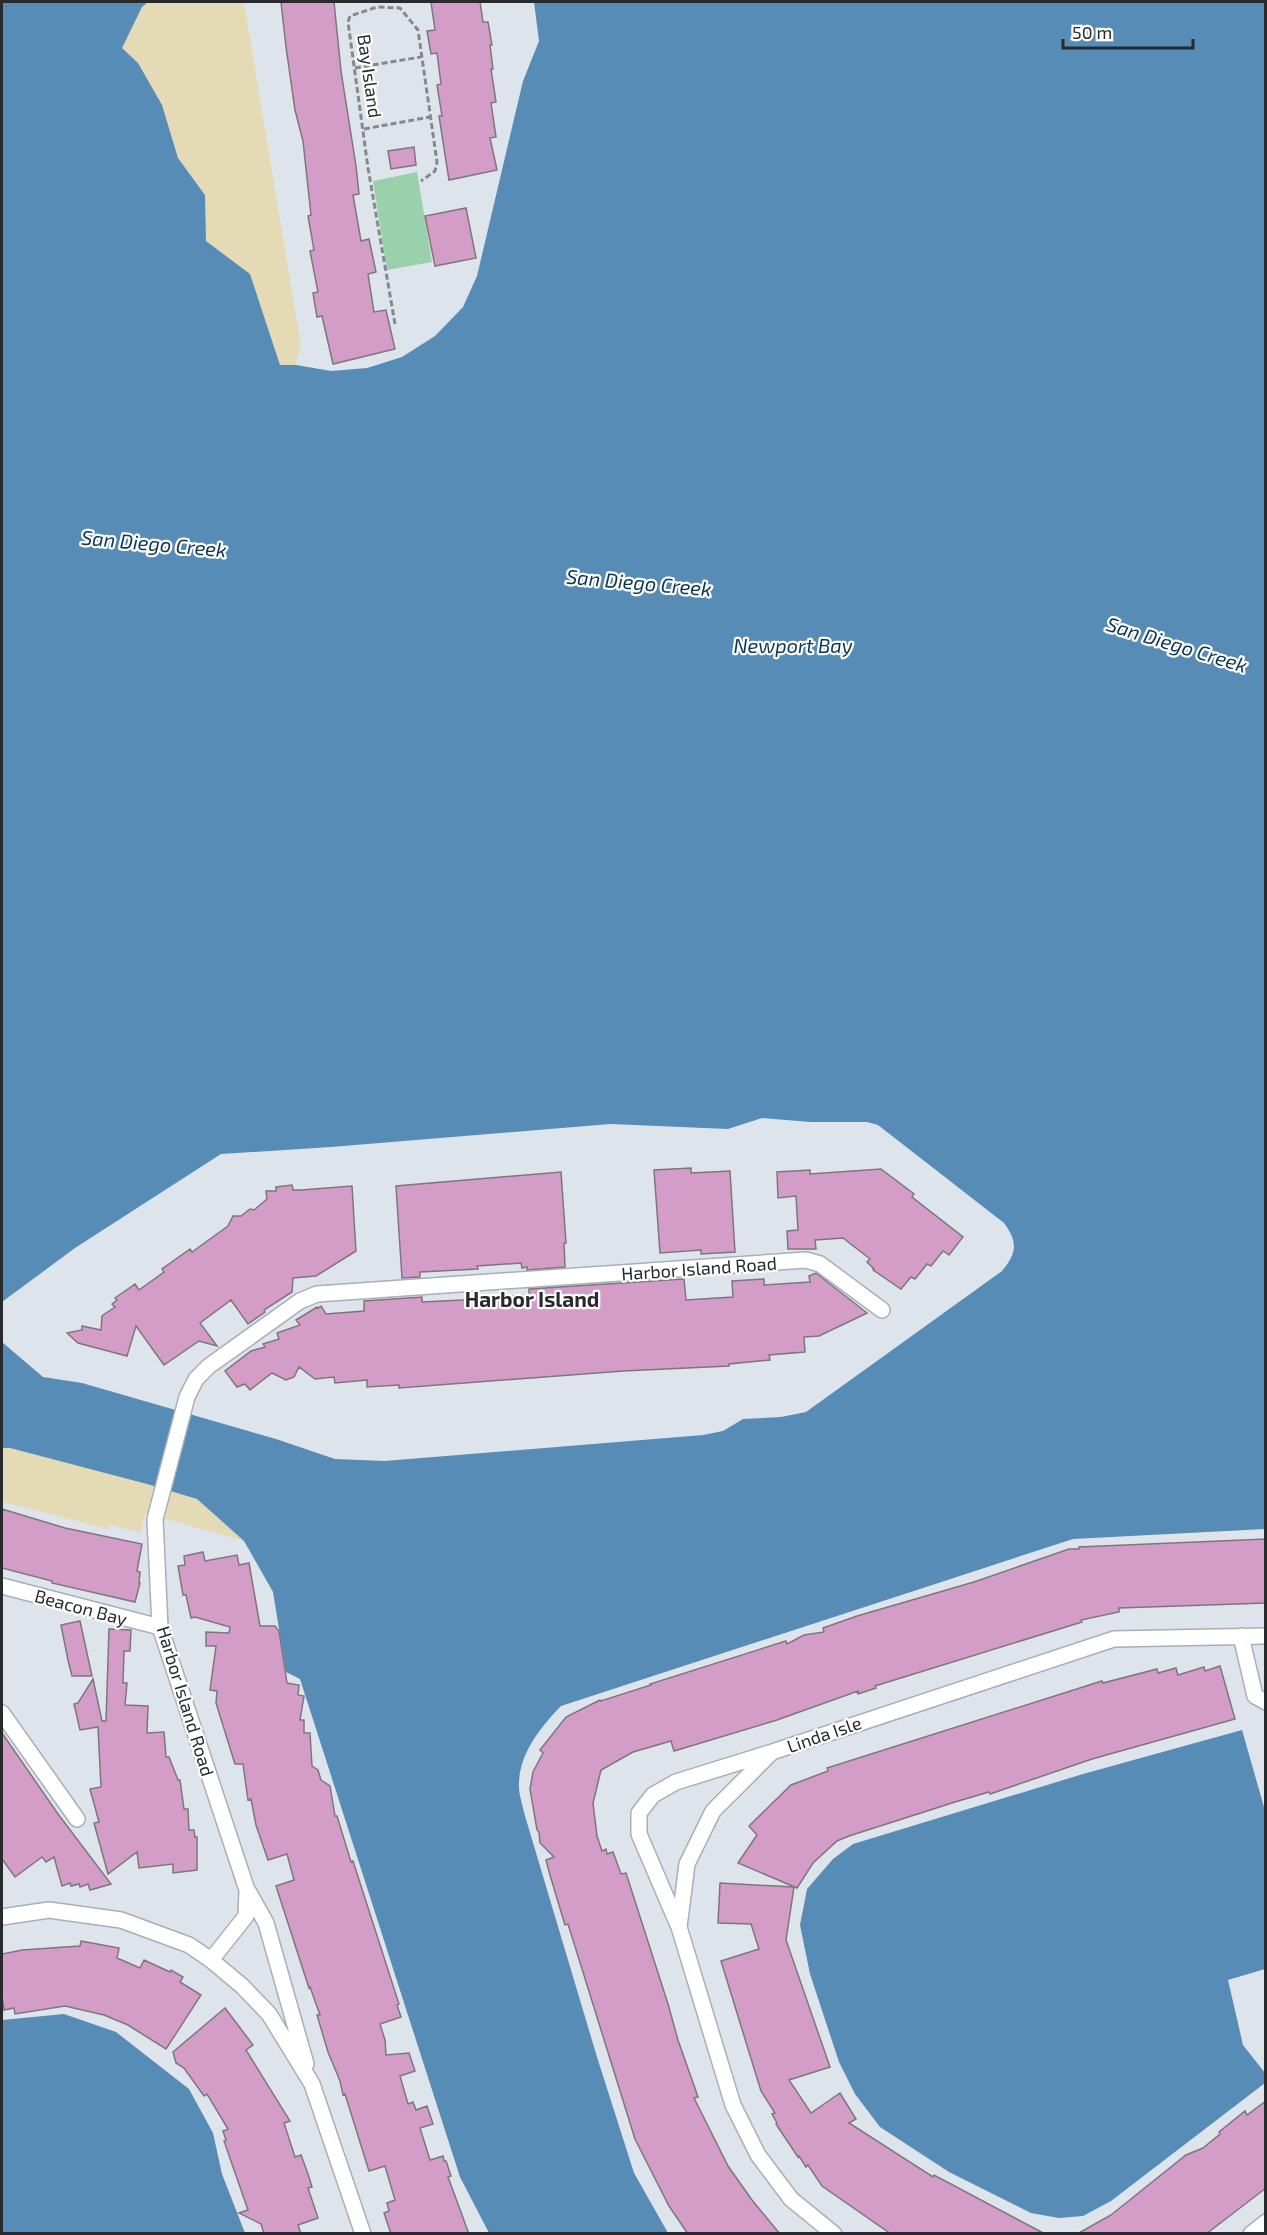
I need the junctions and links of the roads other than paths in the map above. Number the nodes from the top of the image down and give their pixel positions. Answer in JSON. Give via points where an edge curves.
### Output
{"nodes":[{"id":1,"x":882,"y":1310,"type":"dead end"},
{"id":2,"x":2,"y":1586,"type":"edge"},
{"id":3,"x":160,"y":1627,"type":"junction"},
{"id":4,"x":1241,"y":1636,"type":"junction"},
{"id":5,"x":1266,"y":1636,"type":"edge"},
{"id":6,"x":1266,"y":1702,"type":"edge"},
{"id":7,"x":2,"y":1713,"type":"edge"},
{"id":8,"x":772,"y":1752,"type":"junction"},
{"id":9,"x":77,"y":1819,"type":"dead end"},
{"id":10,"x":247,"y":1890,"type":"junction"},
{"id":11,"x":2,"y":1917,"type":"edge"},
{"id":12,"x":679,"y":1927,"type":"junction"},
{"id":13,"x":211,"y":1960,"type":"junction"},
{"id":14,"x":312,"y":2084,"type":"junction"},
{"id":15,"x":1266,"y":2222,"type":"edge"},
{"id":16,"x":363,"y":2234,"type":"edge"},
{"id":17,"x":834,"y":2234,"type":"edge"},
{"id":18,"x":1251,"y":2234,"type":"edge"}],
"edges":[{"from":1,"to":3,"type":"street","name":"Harbor Island Road","via":[[820,1264],[806,1260],[317,1294],[300,1301],[209,1366],[196,1379],[188,1397],[155,1519]]},
{"from":2,"to":3,"type":"street","name":"Beacon Bay"},
{"from":3,"to":10,"type":"street","name":"Harbor Island Road"},
{"from":4,"to":5,"type":"street","name":"Linda Isle"},
{"from":4,"to":6,"type":"street","via":[[1255,1696]]},
{"from":4,"to":8,"type":"street","name":"Linda Isle","via":[[1114,1639]]},
{"from":7,"to":9,"type":"street"},
{"from":8,"to":12,"type":"street","name":"Linda Isle","via":[[712,1811],[687,1864]]},
{"from":8,"to":12,"type":"street","via":[[676,1782],[653,1795],[639,1813],[639,1834]]},
{"from":10,"to":13,"type":"street","name":"Harbor Island Road","via":[[246,1916]]},
{"from":10,"to":14,"type":"street","name":"Harbor Island Road","via":[[266,1923]]},
{"from":11,"to":13,"type":"street","via":[[49,1910],[121,1920],[189,1945]]},
{"from":12,"to":17,"type":"street","name":"Linda Isle","via":[[733,2105],[758,2155],[791,2199]]},
{"from":13,"to":14,"type":"street","via":[[269,2014]]},
{"from":14,"to":16,"type":"street"},
{"from":15,"to":18,"type":"street"}]}
